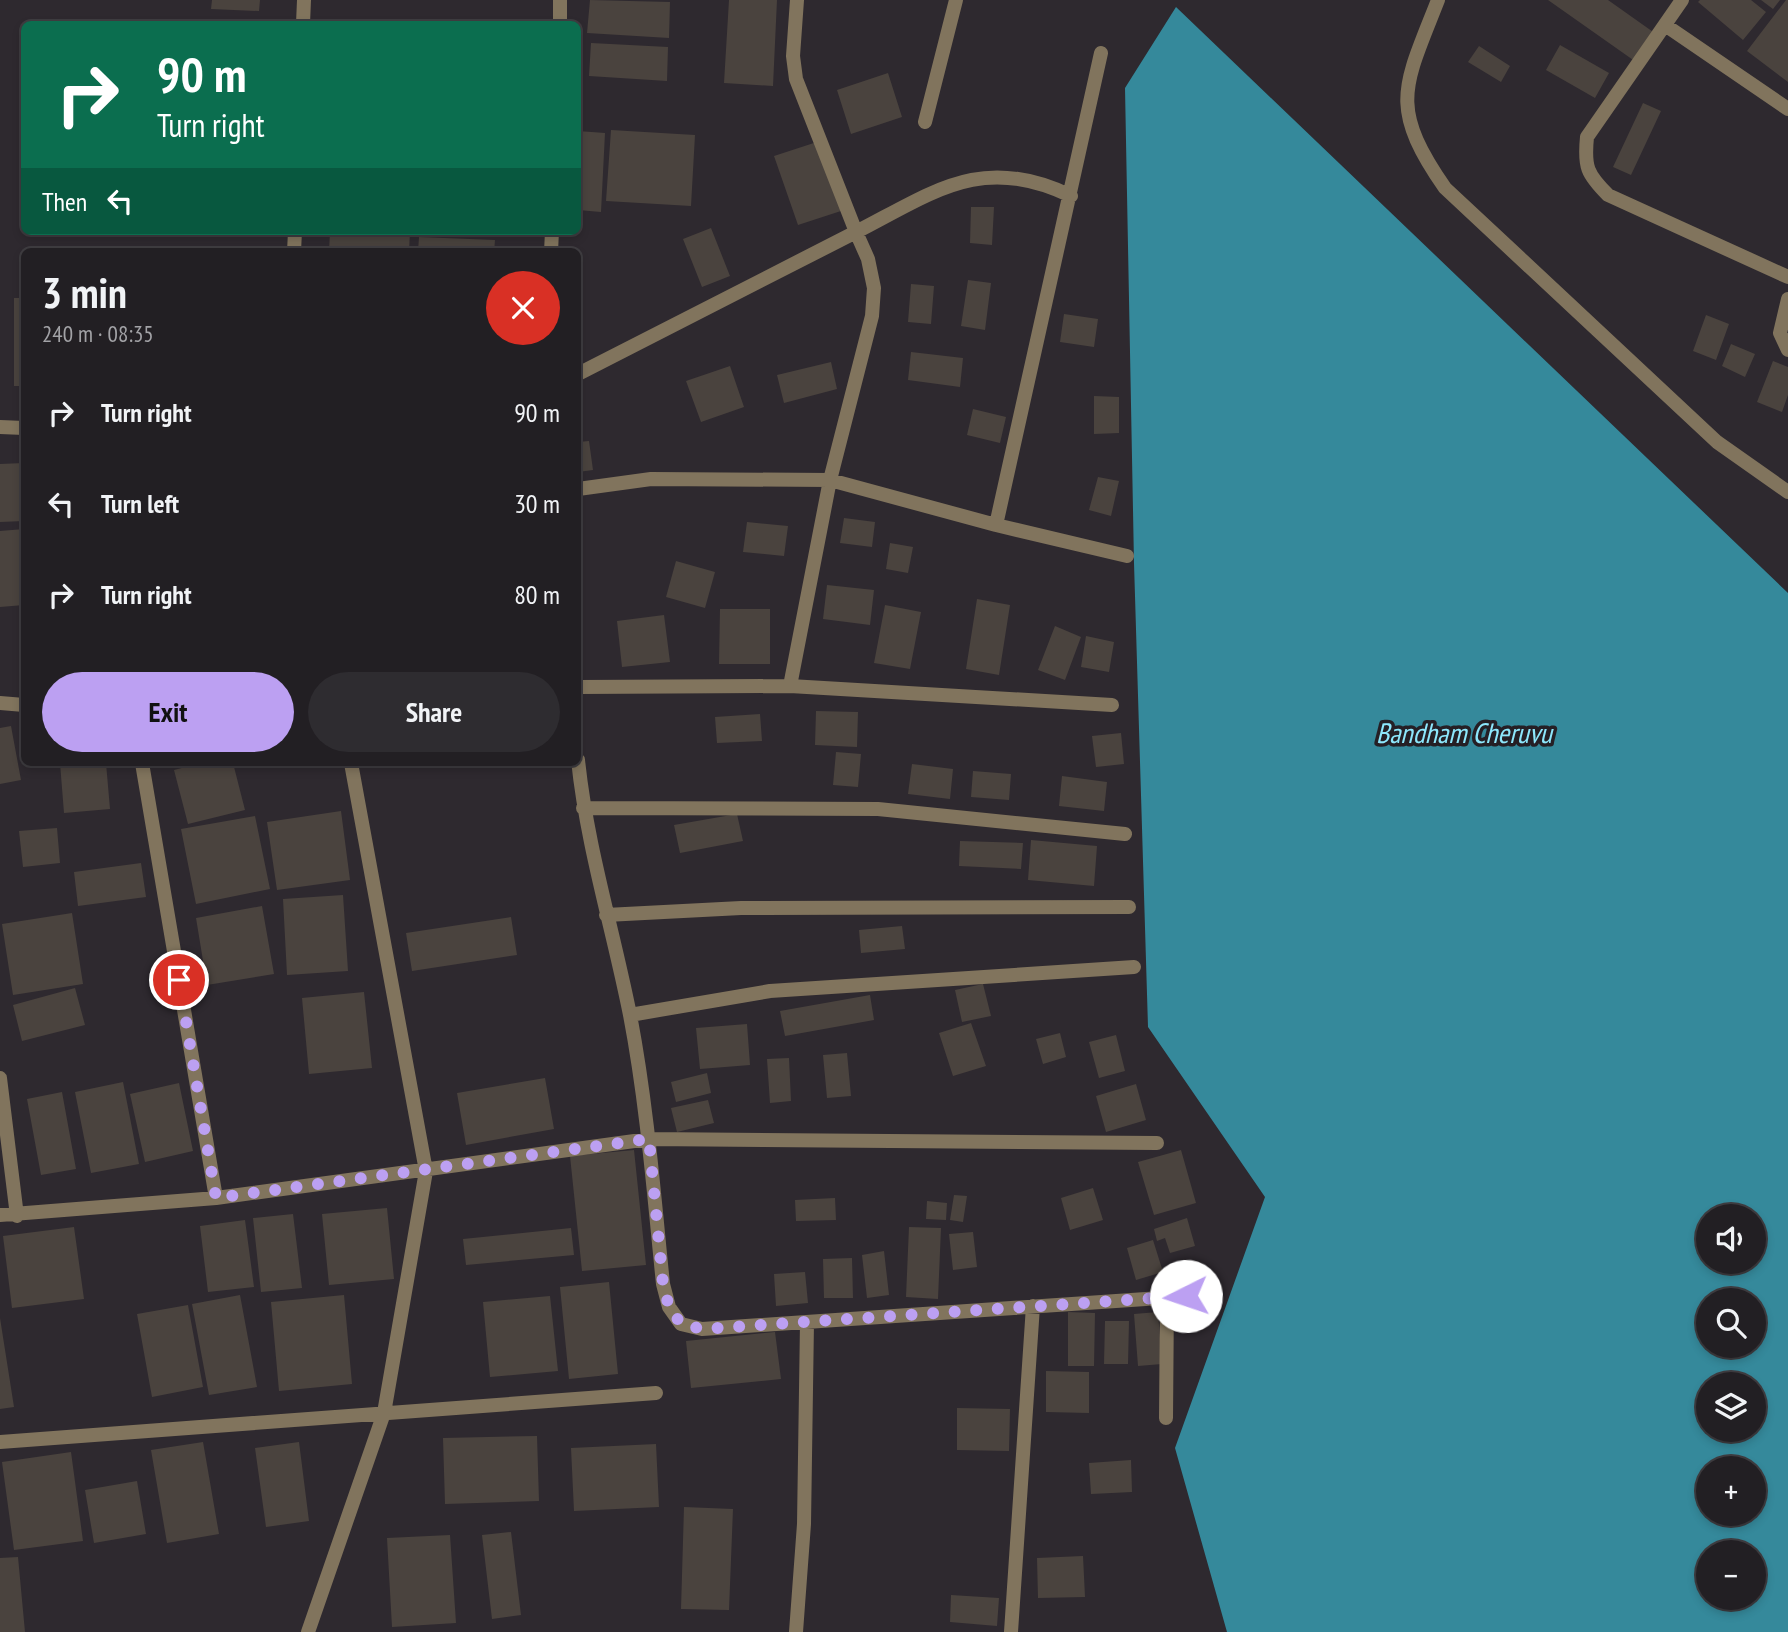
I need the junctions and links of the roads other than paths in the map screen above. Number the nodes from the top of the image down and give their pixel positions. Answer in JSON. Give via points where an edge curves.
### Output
{"nodes":[{"id":1,"x":304,"y":0,"type":"edge"},
{"id":2,"x":560,"y":0,"type":"edge"},
{"id":3,"x":797,"y":0,"type":"edge"},
{"id":4,"x":956,"y":0,"type":"edge"},
{"id":5,"x":1438,"y":0,"type":"edge"},
{"id":6,"x":1682,"y":0,"type":"edge"},
{"id":7,"x":303,"y":21,"type":"edge"},
{"id":8,"x":559,"y":21,"type":"edge"},
{"id":9,"x":1665,"y":25,"type":"junction"},
{"id":10,"x":1101,"y":53,"type":"dead end"},
{"id":11,"x":1788,"y":109,"type":"edge"},
{"id":12,"x":925,"y":122,"type":"dead end"},
{"id":13,"x":1071,"y":196,"type":"junction"},
{"id":14,"x":856,"y":232,"type":"junction"},
{"id":15,"x":1788,"y":277,"type":"edge"},
{"id":16,"x":1788,"y":299,"type":"edge"},
{"id":17,"x":1788,"y":349,"type":"edge"},
{"id":18,"x":581,"y":372,"type":"edge"},
{"id":19,"x":0,"y":427,"type":"edge"},
{"id":20,"x":21,"y":428,"type":"edge"},
{"id":21,"x":830,"y":480,"type":"junction"},
{"id":22,"x":581,"y":489,"type":"edge"},
{"id":23,"x":1788,"y":492,"type":"edge"},
{"id":24,"x":996,"y":525,"type":"junction"},
{"id":25,"x":1127,"y":556,"type":"dead end"},
{"id":26,"x":790,"y":686,"type":"junction"},
{"id":27,"x":581,"y":687,"type":"edge"},
{"id":28,"x":0,"y":704,"type":"edge"},
{"id":29,"x":21,"y":705,"type":"edge"},
{"id":30,"x":1112,"y":705,"type":"dead end"},
{"id":31,"x":143,"y":766,"type":"edge"},
{"id":32,"x":352,"y":766,"type":"edge"},
{"id":33,"x":579,"y":766,"type":"edge"},
{"id":34,"x":583,"y":808,"type":"junction"},
{"id":35,"x":1125,"y":834,"type":"dead end"},
{"id":36,"x":1129,"y":907,"type":"dead end"},
{"id":37,"x":606,"y":915,"type":"junction"},
{"id":38,"x":1133,"y":967,"type":"dead end"},
{"id":39,"x":630,"y":1015,"type":"junction"},
{"id":40,"x":0,"y":1078,"type":"edge"},
{"id":41,"x":649,"y":1139,"type":"junction"},
{"id":42,"x":1157,"y":1143,"type":"dead end"},
{"id":43,"x":426,"y":1171,"type":"junction"},
{"id":44,"x":216,"y":1198,"type":"junction"},
{"id":45,"x":0,"y":1215,"type":"edge"},
{"id":46,"x":17,"y":1216,"type":"junction"},
{"id":47,"x":1205,"y":1295,"type":"dead end"},
{"id":48,"x":1167,"y":1297,"type":"junction"},
{"id":49,"x":1033,"y":1306,"type":"junction"},
{"id":50,"x":807,"y":1322,"type":"junction"},
{"id":51,"x":656,"y":1393,"type":"dead end"},
{"id":52,"x":384,"y":1413,"type":"junction"},
{"id":53,"x":1166,"y":1418,"type":"dead end"},
{"id":54,"x":0,"y":1442,"type":"edge"},
{"id":55,"x":308,"y":1632,"type":"edge"},
{"id":56,"x":796,"y":1632,"type":"edge"},
{"id":57,"x":1011,"y":1632,"type":"edge"}],
"edges":[{"from":1,"to":7,"type":"street"},
{"from":2,"to":8,"type":"street"},
{"from":3,"to":14,"type":"street","via":[[796,79]]},
{"from":4,"to":12,"type":"street"},
{"from":5,"to":23,"type":"street","via":[[1407,82],[1407,113],[1421,153],[1445,188],[1717,442]]},
{"from":6,"to":9,"type":"street"},
{"from":9,"to":11,"type":"street"},
{"from":9,"to":15,"type":"street","via":[[1587,137],[1584,162],[1592,179],[1608,195]]},
{"from":10,"to":13,"type":"street"},
{"from":13,"to":14,"type":"street","via":[[1047,185],[970,178]]},
{"from":13,"to":24,"type":"street"},
{"from":14,"to":18,"type":"street"},
{"from":14,"to":21,"type":"street","via":[[874,288],[872,316]]},
{"from":16,"to":17,"type":"street","via":[[1780,333]]},
{"from":19,"to":20,"type":"street"},
{"from":21,"to":22,"type":"street","via":[[651,479]]},
{"from":21,"to":24,"type":"street"},
{"from":21,"to":26,"type":"street"},
{"from":24,"to":25,"type":"street"},
{"from":26,"to":27,"type":"street"},
{"from":26,"to":30,"type":"street"},
{"from":28,"to":29,"type":"street"},
{"from":31,"to":44,"type":"street"},
{"from":32,"to":43,"type":"street"},
{"from":33,"to":34,"type":"street"},
{"from":34,"to":35,"type":"street","via":[[878,809]]},
{"from":34,"to":37,"type":"street"},
{"from":36,"to":37,"type":"street","via":[[741,908]]},
{"from":37,"to":39,"type":"street"},
{"from":38,"to":39,"type":"street","via":[[770,991]]},
{"from":39,"to":41,"type":"street"},
{"from":40,"to":46,"type":"street"},
{"from":41,"to":42,"type":"street"},
{"from":41,"to":43,"type":"street"},
{"from":41,"to":50,"type":"street","via":[[663,1284],[669,1307],[681,1324],[702,1329]]},
{"from":43,"to":44,"type":"street"},
{"from":43,"to":52,"type":"street"},
{"from":44,"to":46,"type":"street"},
{"from":45,"to":46,"type":"street"},
{"from":47,"to":48,"type":"street"},
{"from":48,"to":49,"type":"street"},
{"from":48,"to":53,"type":"street"},
{"from":49,"to":50,"type":"street"},
{"from":49,"to":57,"type":"street"},
{"from":50,"to":56,"type":"street","via":[[804,1524]]},
{"from":51,"to":52,"type":"street"},
{"from":52,"to":54,"type":"street"},
{"from":52,"to":55,"type":"street"}]}
